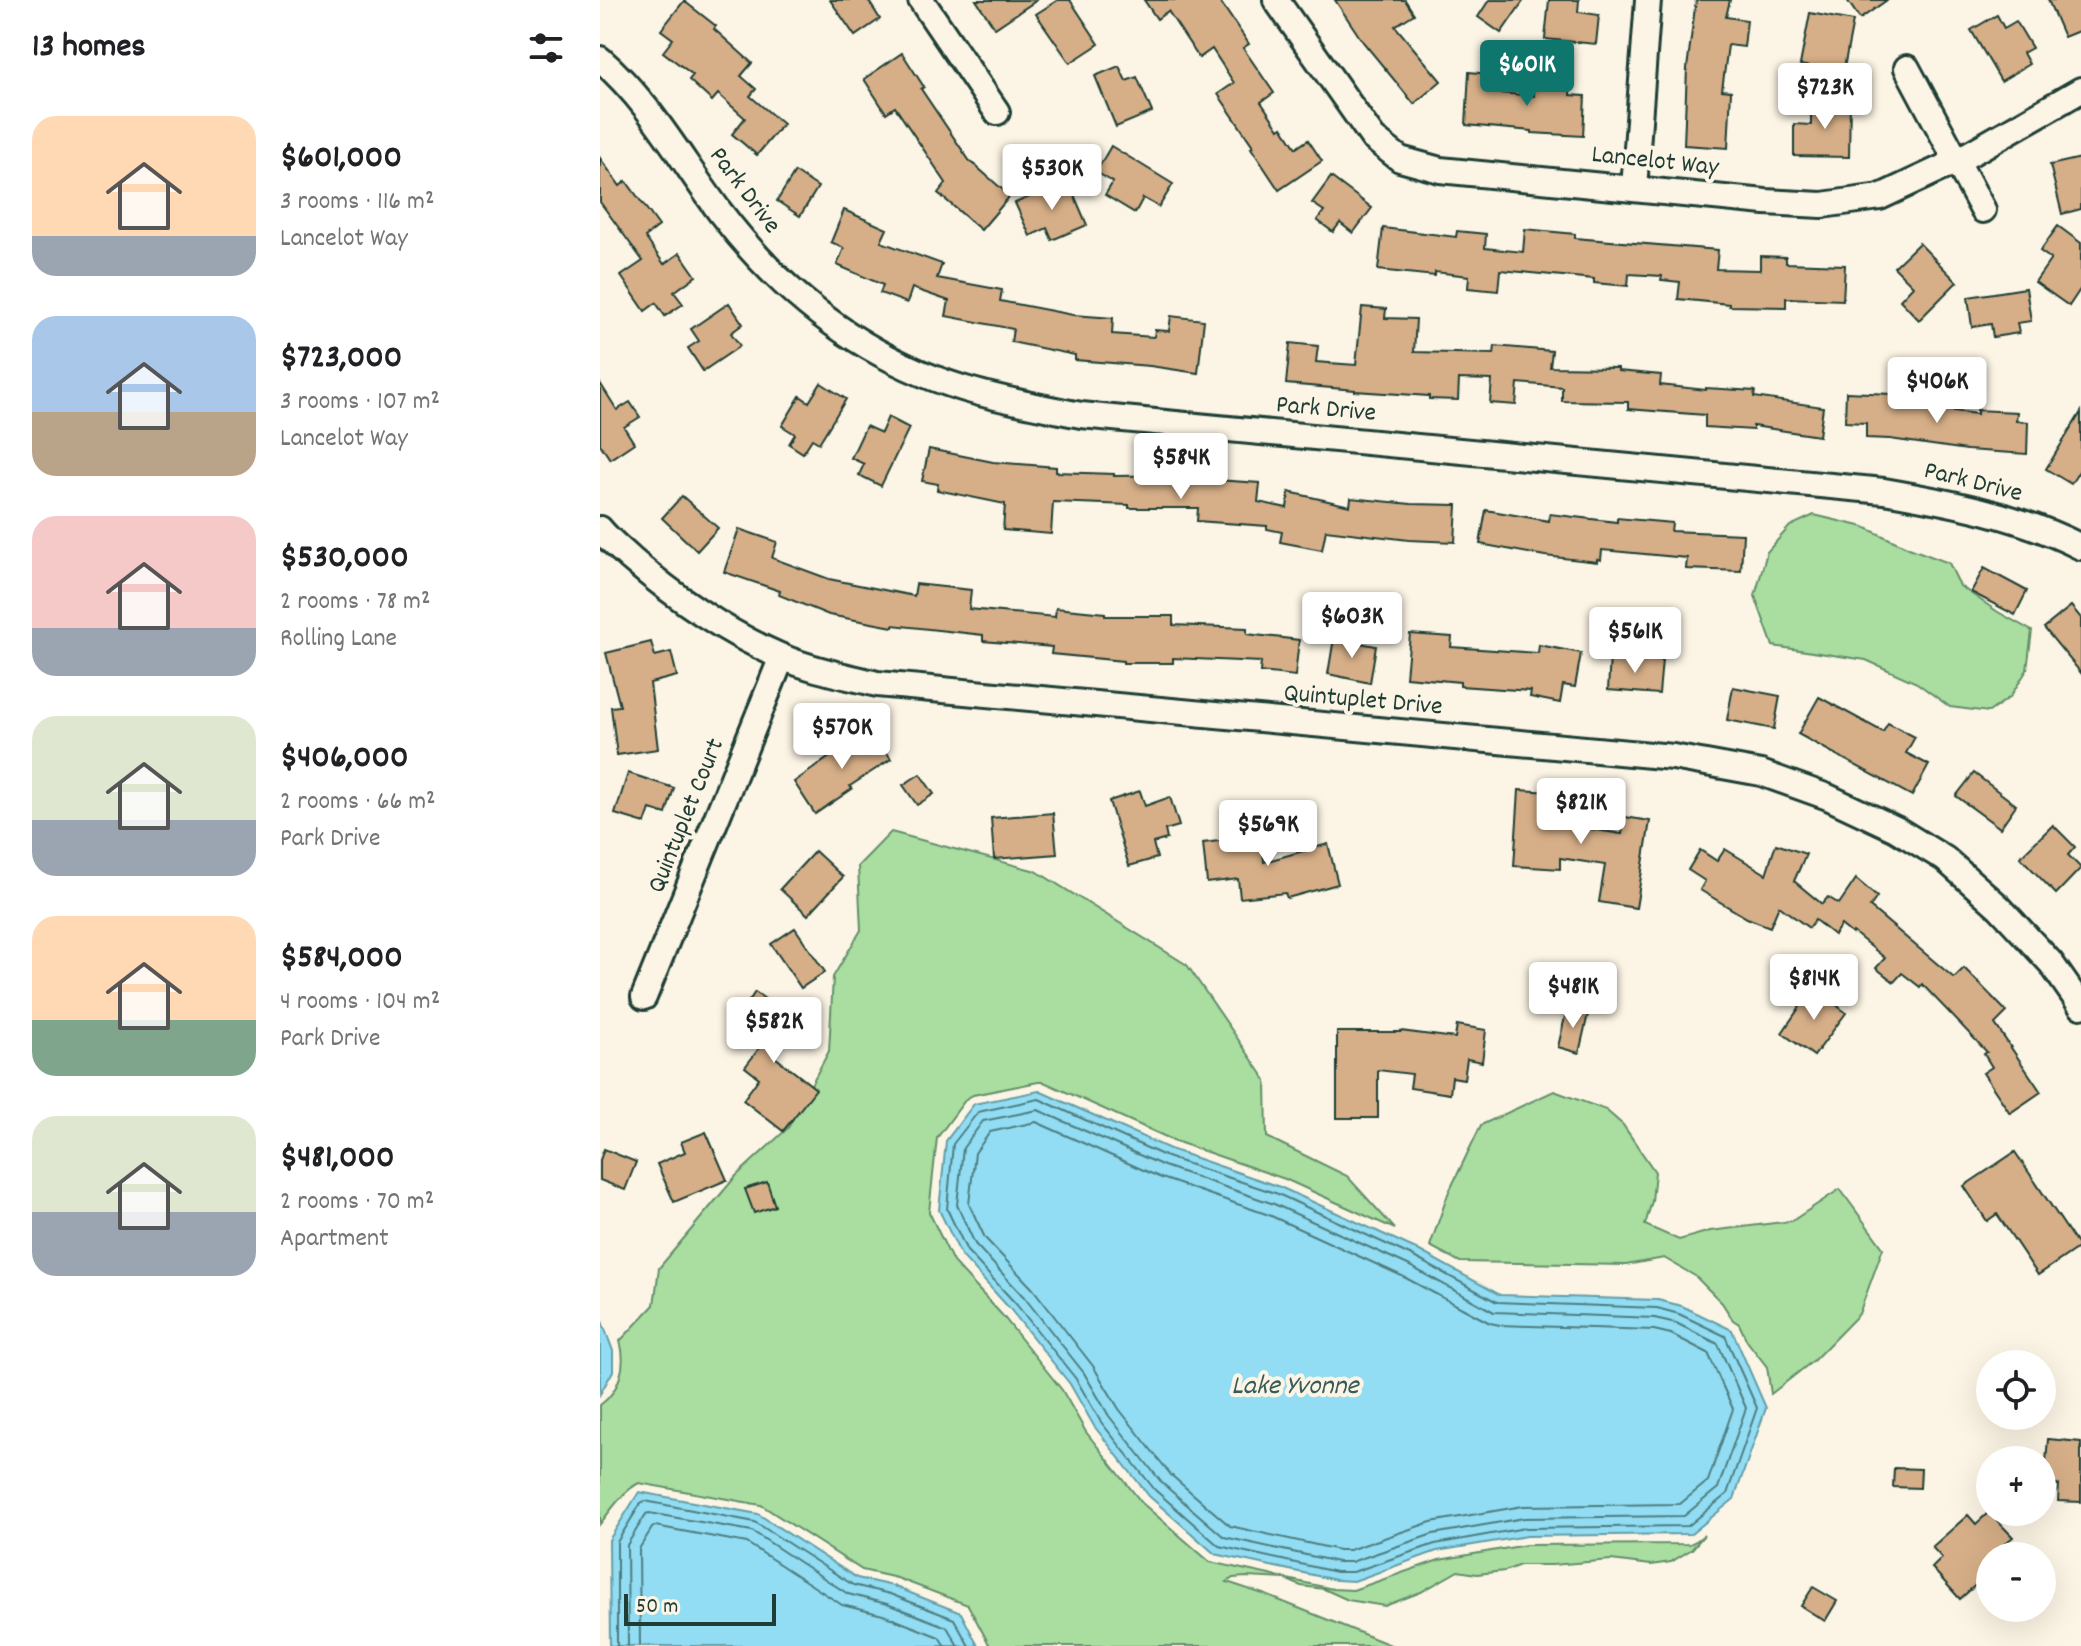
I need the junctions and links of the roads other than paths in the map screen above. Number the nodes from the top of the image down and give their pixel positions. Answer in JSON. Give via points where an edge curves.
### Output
{"nodes":[{"id":1,"x":921,"y":0,"type":"edge"},
{"id":2,"x":1276,"y":0,"type":"edge"},
{"id":3,"x":1648,"y":0,"type":"edge"},
{"id":4,"x":600,"y":59,"type":"edge"},
{"id":5,"x":1907,"y":68,"type":"dead end"},
{"id":6,"x":2081,"y":90,"type":"edge"},
{"id":7,"x":997,"y":112,"type":"dead end"},
{"id":8,"x":1957,"y":161,"type":"junction"},
{"id":9,"x":1634,"y":188,"type":"junction"},
{"id":10,"x":1983,"y":210,"type":"dead end"},
{"id":11,"x":600,"y":529,"type":"edge"},
{"id":12,"x":2081,"y":547,"type":"edge"},
{"id":13,"x":782,"y":657,"type":"junction"},
{"id":14,"x":644,"y":997,"type":"dead end"},
{"id":15,"x":2081,"y":1006,"type":"edge"}],
"edges":[{"from":1,"to":7,"type":"street"},
{"from":2,"to":9,"type":"street","name":"Lancelot Way","via":[[1373,138],[1400,159],[1440,170]]},
{"from":3,"to":9,"type":"street"},
{"from":4,"to":12,"type":"street","name":"Park Drive","via":[[643,103],[721,213],[809,307],[859,343],[962,388],[1081,415],[1884,491],[2014,519]]},
{"from":5,"to":8,"type":"street"},
{"from":6,"to":8,"type":"street","name":"Lancelot Way"},
{"from":8,"to":9,"type":"street","name":"Lancelot Way","via":[[1880,197],[1822,205]]},
{"from":8,"to":10,"type":"street"},
{"from":11,"to":13,"type":"street","name":"Quintuplet Drive","via":[[651,576],[718,623]]},
{"from":13,"to":14,"type":"street","name":"Quintuplet Court"},
{"from":13,"to":15,"type":"street","name":"Quintuplet Drive","via":[[877,684],[1673,757],[1761,773],[1828,797],[1945,859],[2051,963]]}]}
